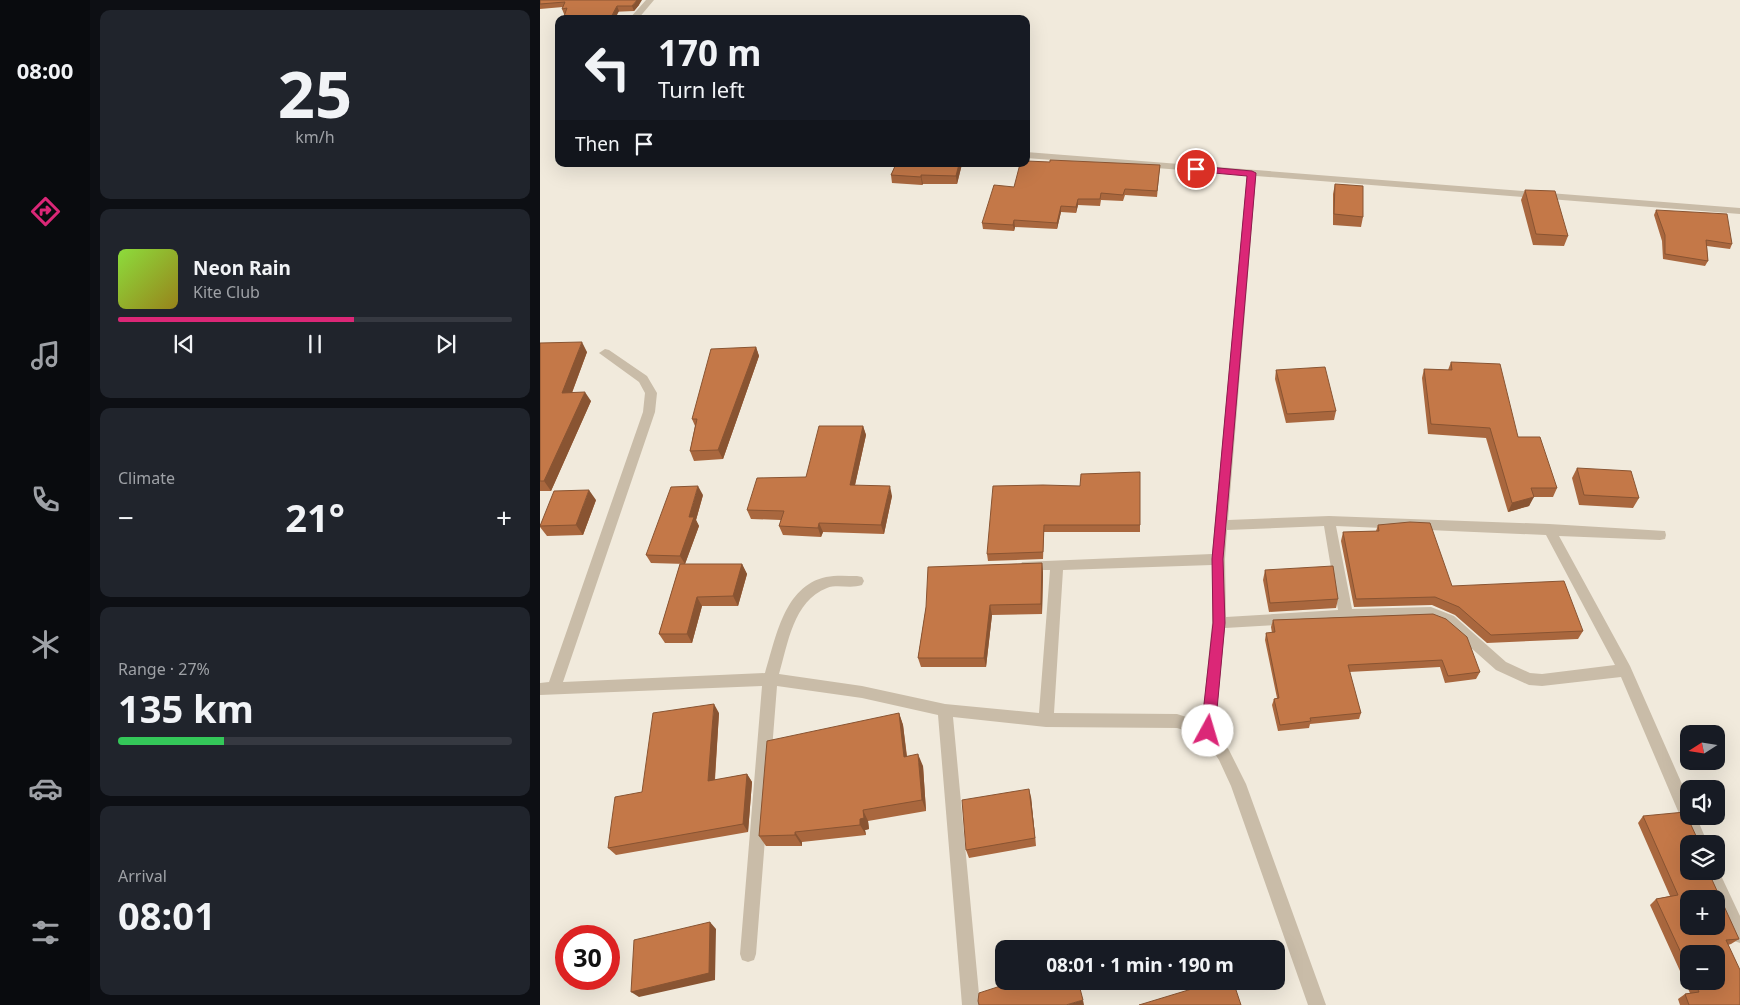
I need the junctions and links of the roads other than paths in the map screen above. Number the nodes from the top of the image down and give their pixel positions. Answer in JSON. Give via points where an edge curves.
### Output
{"nodes":[{"id":1,"x":650,"y":0,"type":"edge"},
{"id":2,"x":637,"y":15,"type":"edge"},
{"id":3,"x":1030,"y":155,"type":"edge"},
{"id":4,"x":1252,"y":173,"type":"junction"},
{"id":5,"x":1740,"y":211,"type":"edge"},
{"id":6,"x":605,"y":353,"type":"dead end"},
{"id":7,"x":1328,"y":521,"type":"junction"},
{"id":8,"x":1221,"y":524,"type":"junction"},
{"id":9,"x":1549,"y":529,"type":"junction"},
{"id":10,"x":1660,"y":534,"type":"dead end"},
{"id":11,"x":1218,"y":559,"type":"junction"},
{"id":12,"x":1057,"y":565,"type":"junction"},
{"id":13,"x":1012,"y":567,"type":"edge"},
{"id":14,"x":857,"y":581,"type":"dead end"},
{"id":15,"x":1346,"y":614,"type":"junction"},
{"id":16,"x":1219,"y":623,"type":"junction"},
{"id":17,"x":1624,"y":670,"type":"junction"},
{"id":18,"x":770,"y":679,"type":"junction"},
{"id":19,"x":547,"y":689,"type":"edge"},
{"id":20,"x":945,"y":710,"type":"junction"},
{"id":21,"x":1046,"y":720,"type":"junction"},
{"id":22,"x":1208,"y":731,"type":"junction"},
{"id":23,"x":1696,"y":835,"type":"edge"},
{"id":24,"x":1716,"y":880,"type":"edge"},
{"id":25,"x":1740,"y":935,"type":"edge"},
{"id":26,"x":748,"y":954,"type":"dead end"},
{"id":27,"x":971,"y":1005,"type":"edge"},
{"id":28,"x":1316,"y":1005,"type":"edge"}],
"edges":[{"from":1,"to":2,"type":"street"},
{"from":3,"to":4,"type":"street"},
{"from":4,"to":5,"type":"street"},
{"from":4,"to":8,"type":"street"},
{"from":6,"to":19,"type":"street","via":[[643,379],[651,393],[649,412]]},
{"from":7,"to":8,"type":"street"},
{"from":7,"to":9,"type":"street"},
{"from":7,"to":15,"type":"street"},
{"from":8,"to":11,"type":"street"},
{"from":9,"to":10,"type":"street"},
{"from":9,"to":17,"type":"street"},
{"from":11,"to":12,"type":"street"},
{"from":11,"to":16,"type":"street"},
{"from":12,"to":13,"type":"street"},
{"from":12,"to":21,"type":"street"},
{"from":14,"to":18,"type":"street","via":[[827,582],[798,601]]},
{"from":15,"to":16,"type":"street"},
{"from":15,"to":17,"type":"street","via":[[1431,613],[1449,620],[1501,666],[1529,679]]},
{"from":16,"to":22,"type":"street"},
{"from":17,"to":23,"type":"street"},
{"from":18,"to":19,"type":"street"},
{"from":18,"to":20,"type":"street","via":[[862,692]]},
{"from":18,"to":26,"type":"street"},
{"from":20,"to":21,"type":"street"},
{"from":20,"to":27,"type":"street"},
{"from":21,"to":22,"type":"street","via":[[1177,721]]},
{"from":22,"to":28,"type":"street","via":[[1238,784]]},
{"from":24,"to":25,"type":"street"}]}
